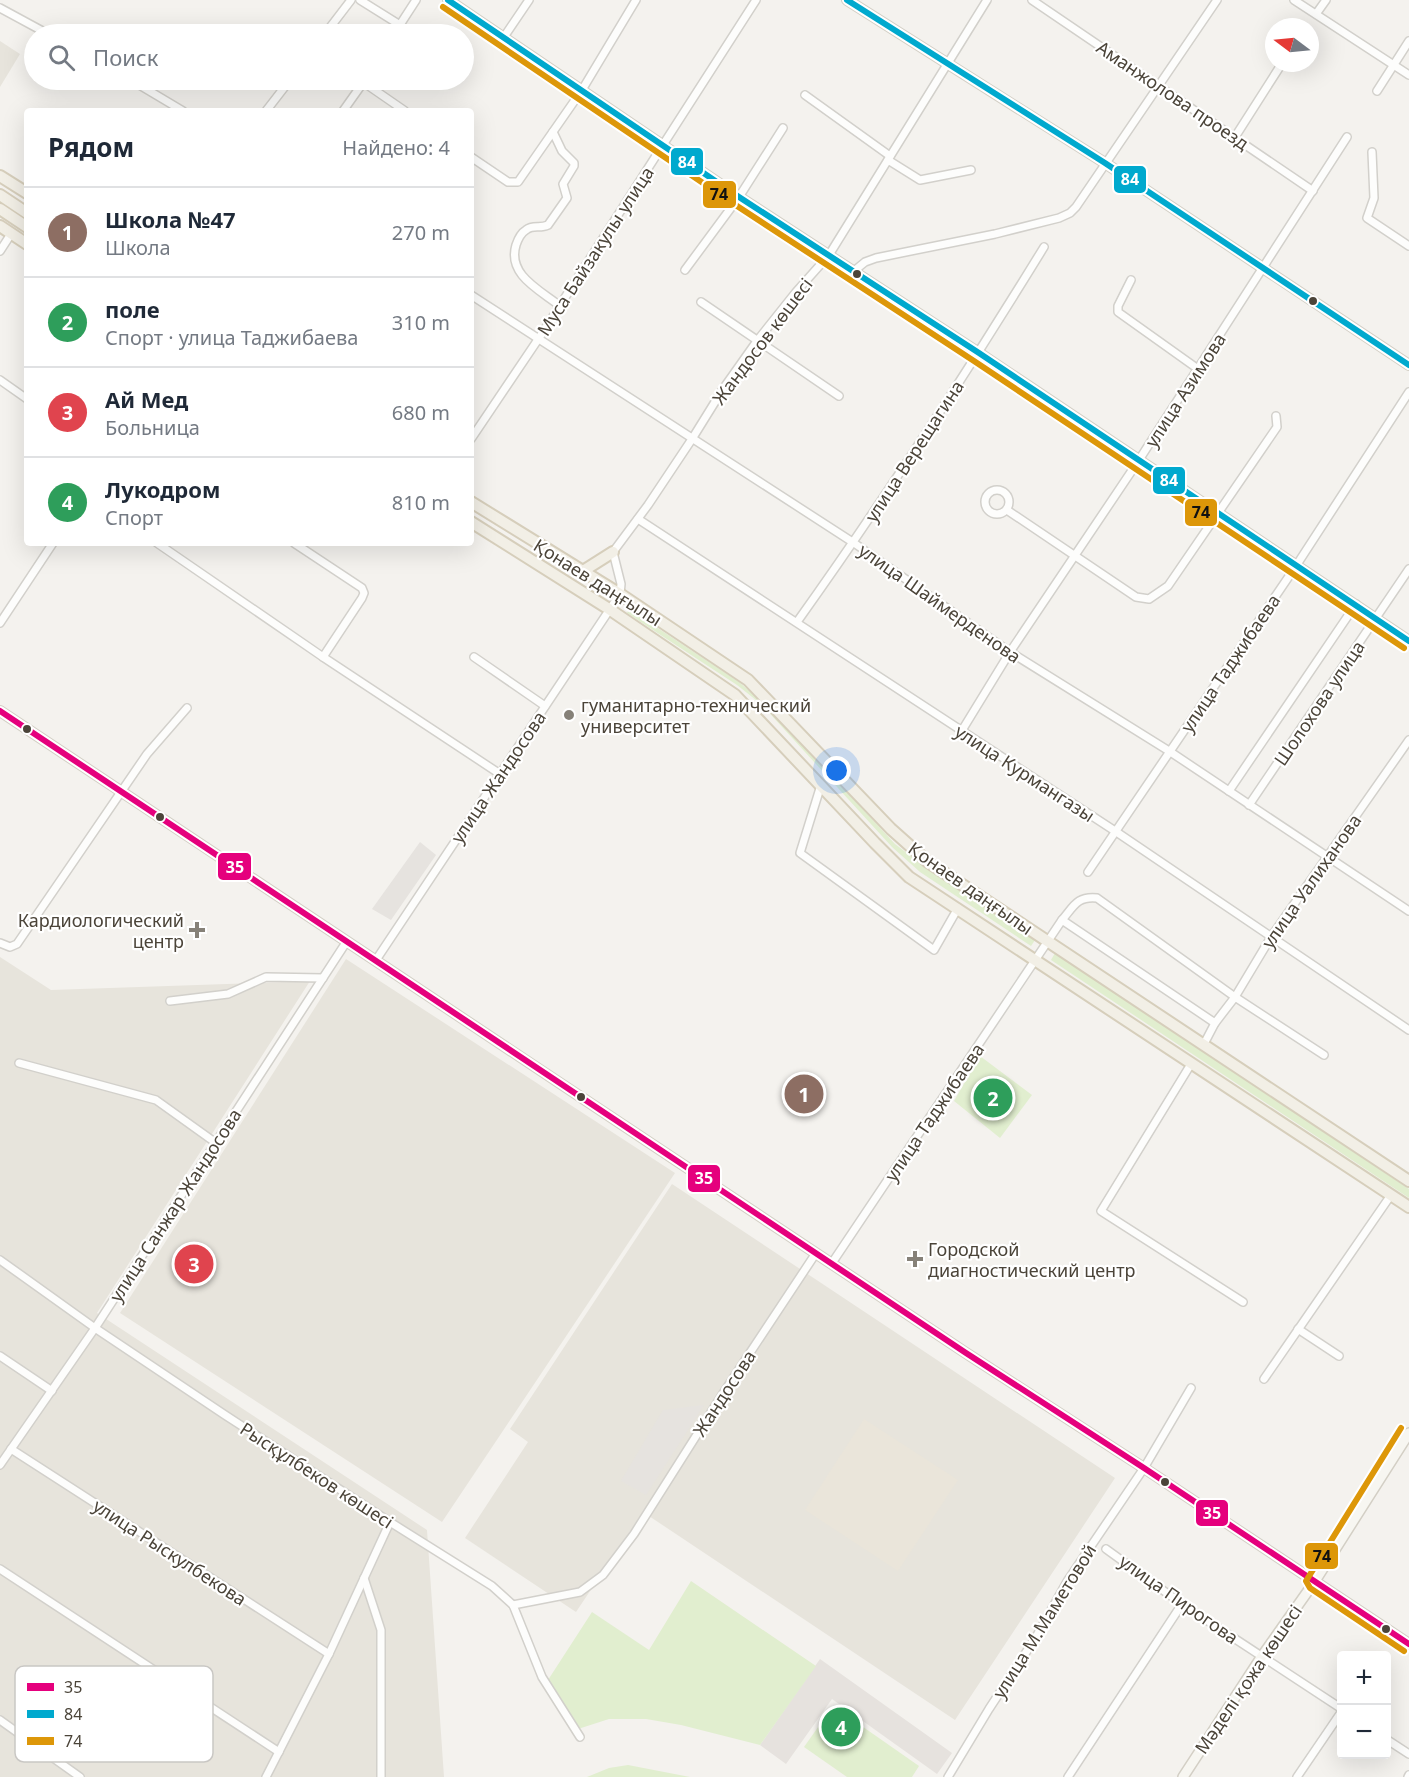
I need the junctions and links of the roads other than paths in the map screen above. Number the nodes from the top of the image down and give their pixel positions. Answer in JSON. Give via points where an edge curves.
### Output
{"nodes":[{"id":1,"x":351,"y":0,"type":"edge"},
{"id":2,"x":360,"y":0,"type":"edge"},
{"id":3,"x":416,"y":0,"type":"edge"},
{"id":4,"x":448,"y":0,"type":"edge"},
{"id":5,"x":529,"y":0,"type":"edge"},
{"id":6,"x":636,"y":0,"type":"edge"},
{"id":7,"x":756,"y":0,"type":"edge"},
{"id":8,"x":847,"y":0,"type":"edge"},
{"id":9,"x":987,"y":0,"type":"edge"},
{"id":10,"x":1032,"y":0,"type":"edge"},
{"id":11,"x":1217,"y":0,"type":"edge"},
{"id":12,"x":1294,"y":0,"type":"edge"},
{"id":13,"x":1326,"y":0,"type":"edge"},
{"id":14,"x":0,"y":8,"type":"edge"},
{"id":15,"x":1316,"y":14,"type":"junction"},
{"id":16,"x":30,"y":24,"type":"edge"},
{"id":17,"x":333,"y":24,"type":"edge"},
{"id":18,"x":398,"y":24,"type":"edge"},
{"id":19,"x":401,"y":24,"type":"edge"},
{"id":20,"x":504,"y":37,"type":"junction"},
{"id":21,"x":1409,"y":41,"type":"edge"},
{"id":22,"x":947,"y":65,"type":"junction"},
{"id":23,"x":1393,"y":65,"type":"junction"},
{"id":24,"x":1276,"y":72,"type":"edge"},
{"id":25,"x":1409,"y":75,"type":"edge"},
{"id":26,"x":1159,"y":85,"type":"junction"},
{"id":27,"x":148,"y":90,"type":"edge"},
{"id":28,"x":282,"y":90,"type":"edge"},
{"id":29,"x":358,"y":90,"type":"edge"},
{"id":30,"x":376,"y":90,"type":"edge"},
{"id":31,"x":582,"y":90,"type":"junction"},
{"id":32,"x":1377,"y":91,"type":"dead end"},
{"id":33,"x":805,"y":95,"type":"dead end"},
{"id":34,"x":178,"y":108,"type":"edge"},
{"id":35,"x":268,"y":108,"type":"edge"},
{"id":36,"x":345,"y":108,"type":"edge"},
{"id":37,"x":401,"y":108,"type":"edge"},
{"id":38,"x":783,"y":128,"type":"dead end"},
{"id":39,"x":553,"y":132,"type":"junction"},
{"id":40,"x":1235,"y":137,"type":"junction"},
{"id":41,"x":1347,"y":137,"type":"dead end"},
{"id":42,"x":663,"y":146,"type":"junction"},
{"id":43,"x":1372,"y":152,"type":"dead end"},
{"id":44,"x":889,"y":158,"type":"junction"},
{"id":45,"x":474,"y":159,"type":"edge"},
{"id":46,"x":1105,"y":163,"type":"junction"},
{"id":47,"x":970,"y":170,"type":"dead end"},
{"id":48,"x":0,"y":176,"type":"edge"},
{"id":49,"x":1312,"y":190,"type":"junction"},
{"id":50,"x":24,"y":191,"type":"edge"},
{"id":51,"x":0,"y":195,"type":"edge"},
{"id":52,"x":739,"y":197,"type":"junction"},
{"id":53,"x":0,"y":209,"type":"edge"},
{"id":54,"x":24,"y":211,"type":"edge"},
{"id":55,"x":24,"y":224,"type":"edge"},
{"id":56,"x":0,"y":226,"type":"edge"},
{"id":57,"x":11,"y":234,"type":"junction"},
{"id":58,"x":24,"y":242,"type":"edge"},
{"id":59,"x":1409,"y":246,"type":"edge"},
{"id":60,"x":1044,"y":247,"type":"dead end"},
{"id":61,"x":0,"y":251,"type":"edge"},
{"id":62,"x":829,"y":255,"type":"junction"},
{"id":63,"x":1263,"y":268,"type":"junction"},
{"id":64,"x":685,"y":270,"type":"dead end"},
{"id":65,"x":854,"y":271,"type":"junction"},
{"id":66,"x":1131,"y":280,"type":"dead end"},
{"id":67,"x":474,"y":297,"type":"edge"},
{"id":68,"x":701,"y":302,"type":"dead end"},
{"id":69,"x":560,"y":306,"type":"junction"},
{"id":70,"x":539,"y":338,"type":"junction"},
{"id":71,"x":757,"y":341,"type":"junction"},
{"id":72,"x":979,"y":353,"type":"junction"},
{"id":73,"x":1409,"y":365,"type":"edge"},
{"id":74,"x":1198,"y":369,"type":"junction"},
{"id":75,"x":0,"y":380,"type":"edge"},
{"id":76,"x":1409,"y":392,"type":"edge"},
{"id":77,"x":839,"y":396,"type":"dead end"},
{"id":78,"x":24,"y":397,"type":"edge"},
{"id":79,"x":1276,"y":416,"type":"dead end"},
{"id":80,"x":474,"y":435,"type":"edge"},
{"id":81,"x":693,"y":439,"type":"junction"},
{"id":82,"x":1139,"y":460,"type":"junction"},
{"id":83,"x":474,"y":504,"type":"edge"},
{"id":84,"x":1007,"y":510,"type":"dead end"},
{"id":85,"x":1219,"y":513,"type":"junction"},
{"id":86,"x":638,"y":519,"type":"junction"},
{"id":87,"x":474,"y":524,"type":"edge"},
{"id":88,"x":854,"y":543,"type":"junction"},
{"id":89,"x":51,"y":546,"type":"edge"},
{"id":90,"x":161,"y":546,"type":"edge"},
{"id":91,"x":299,"y":546,"type":"edge"},
{"id":92,"x":613,"y":552,"type":"junction"},
{"id":93,"x":1076,"y":556,"type":"junction"},
{"id":94,"x":1296,"y":566,"type":"junction"},
{"id":95,"x":1409,"y":569,"type":"edge"},
{"id":96,"x":583,"y":571,"type":"junction"},
{"id":97,"x":620,"y":594,"type":"junction"},
{"id":98,"x":1356,"y":604,"type":"junction"},
{"id":99,"x":609,"y":609,"type":"junction"},
{"id":100,"x":1376,"y":620,"type":"junction"},
{"id":101,"x":0,"y":622,"type":"edge"},
{"id":102,"x":797,"y":622,"type":"junction"},
{"id":103,"x":1409,"y":641,"type":"edge"},
{"id":104,"x":1010,"y":652,"type":"junction"},
{"id":105,"x":323,"y":657,"type":"junction"},
{"id":106,"x":474,"y":657,"type":"dead end"},
{"id":107,"x":545,"y":705,"type":"junction"},
{"id":108,"x":187,"y":708,"type":"dead end"},
{"id":109,"x":0,"y":711,"type":"edge"},
{"id":110,"x":961,"y":732,"type":"junction"},
{"id":111,"x":1409,"y":740,"type":"edge"},
{"id":112,"x":1169,"y":751,"type":"junction"},
{"id":113,"x":500,"y":774,"type":"junction"},
{"id":114,"x":821,"y":785,"type":"junction"},
{"id":115,"x":121,"y":791,"type":"junction"},
{"id":116,"x":1229,"y":791,"type":"junction"},
{"id":117,"x":1249,"y":805,"type":"junction"},
{"id":118,"x":1114,"y":831,"type":"junction"},
{"id":119,"x":1328,"y":856,"type":"junction"},
{"id":120,"x":1088,"y":872,"type":"dead end"},
{"id":121,"x":958,"y":908,"type":"junction"},
{"id":122,"x":1409,"y":911,"type":"edge"},
{"id":123,"x":1062,"y":920,"type":"junction"},
{"id":124,"x":1271,"y":937,"type":"junction"},
{"id":125,"x":1047,"y":940,"type":"junction"},
{"id":126,"x":347,"y":941,"type":"junction"},
{"id":127,"x":0,"y":944,"type":"edge"},
{"id":128,"x":376,"y":960,"type":"junction"},
{"id":129,"x":1035,"y":961,"type":"junction"},
{"id":130,"x":323,"y":978,"type":"junction"},
{"id":131,"x":1235,"y":997,"type":"junction"},
{"id":132,"x":170,"y":1001,"type":"dead end"},
{"id":133,"x":1215,"y":1023,"type":"junction"},
{"id":134,"x":1409,"y":1030,"type":"edge"},
{"id":135,"x":1204,"y":1044,"type":"junction"},
{"id":136,"x":1324,"y":1055,"type":"dead end"},
{"id":137,"x":19,"y":1063,"type":"dead end"},
{"id":138,"x":1191,"y":1064,"type":"junction"},
{"id":139,"x":216,"y":1143,"type":"junction"},
{"id":140,"x":1409,"y":1182,"type":"edge"},
{"id":141,"x":1391,"y":1195,"type":"junction"},
{"id":142,"x":1409,"y":1207,"type":"edge"},
{"id":143,"x":816,"y":1253,"type":"junction"},
{"id":144,"x":0,"y":1260,"type":"edge"},
{"id":145,"x":832,"y":1263,"type":"junction"},
{"id":146,"x":1243,"y":1302,"type":"dead end"},
{"id":147,"x":95,"y":1328,"type":"junction"},
{"id":148,"x":1298,"y":1329,"type":"junction"},
{"id":149,"x":0,"y":1356,"type":"edge"},
{"id":150,"x":1339,"y":1356,"type":"dead end"},
{"id":151,"x":1264,"y":1379,"type":"dead end"},
{"id":152,"x":1191,"y":1388,"type":"dead end"},
{"id":153,"x":52,"y":1391,"type":"junction"},
{"id":154,"x":1409,"y":1433,"type":"edge"},
{"id":155,"x":11,"y":1449,"type":"junction"},
{"id":156,"x":0,"y":1466,"type":"edge"},
{"id":157,"x":1144,"y":1468,"type":"junction"},
{"id":158,"x":390,"y":1522,"type":"junction"},
{"id":159,"x":1106,"y":1549,"type":"dead end"},
{"id":160,"x":0,"y":1569,"type":"edge"},
{"id":161,"x":364,"y":1578,"type":"junction"},
{"id":162,"x":1315,"y":1581,"type":"junction"},
{"id":163,"x":1182,"y":1604,"type":"junction"},
{"id":164,"x":513,"y":1605,"type":"junction"},
{"id":165,"x":1409,"y":1644,"type":"edge"},
{"id":166,"x":329,"y":1654,"type":"junction"},
{"id":167,"x":1262,"y":1656,"type":"junction"},
{"id":168,"x":148,"y":1666,"type":"edge"},
{"id":169,"x":1337,"y":1707,"type":"edge"},
{"id":170,"x":213,"y":1709,"type":"edge"},
{"id":171,"x":1337,"y":1716,"type":"edge"},
{"id":172,"x":0,"y":1720,"type":"edge"},
{"id":173,"x":15,"y":1731,"type":"edge"},
{"id":174,"x":580,"y":1737,"type":"dead end"},
{"id":175,"x":1391,"y":1742,"type":"edge"},
{"id":176,"x":279,"y":1752,"type":"junction"},
{"id":177,"x":1409,"y":1754,"type":"edge"},
{"id":178,"x":59,"y":1762,"type":"edge"},
{"id":179,"x":80,"y":1777,"type":"edge"},
{"id":180,"x":266,"y":1777,"type":"edge"},
{"id":181,"x":381,"y":1777,"type":"edge"},
{"id":182,"x":948,"y":1777,"type":"edge"},
{"id":183,"x":1068,"y":1777,"type":"edge"},
{"id":184,"x":1183,"y":1777,"type":"edge"},
{"id":185,"x":1297,"y":1777,"type":"edge"}],
"edges":[{"from":1,"to":17,"type":"street"},
{"from":2,"to":18,"type":"street"},
{"from":3,"to":19,"type":"street"},
{"from":4,"to":20,"type":"main road"},
{"from":5,"to":20,"type":"street"},
{"from":6,"to":31,"type":"street"},
{"from":7,"to":42,"type":"street","name":"Муса Байзакулы улица"},
{"from":8,"to":22,"type":"main road"},
{"from":9,"to":22,"type":"street","name":"Жандосов көшесі"},
{"from":10,"to":26,"type":"street","name":"Аманжолова проезд"},
{"from":11,"to":26,"type":"street"},
{"from":12,"to":15,"type":"street"},
{"from":13,"to":15,"type":"street"},
{"from":14,"to":16,"type":"street"},
{"from":15,"to":23,"type":"street"},
{"from":20,"to":31,"type":"main road"},
{"from":21,"to":23,"type":"street"},
{"from":22,"to":44,"type":"street","name":"Жандосов көшесі"},
{"from":22,"to":46,"type":"main road"},
{"from":23,"to":25,"type":"street"},
{"from":23,"to":32,"type":"street"},
{"from":24,"to":40,"type":"street"},
{"from":26,"to":40,"type":"street","name":"Аманжолова проезд"},
{"from":26,"to":46,"type":"street"},
{"from":27,"to":34,"type":"street"},
{"from":28,"to":35,"type":"street"},
{"from":29,"to":36,"type":"street"},
{"from":30,"to":37,"type":"street"},
{"from":31,"to":39,"type":"street"},
{"from":31,"to":42,"type":"main road"},
{"from":33,"to":44,"type":"street"},
{"from":38,"to":52,"type":"street"},
{"from":39,"to":45,"type":"street","via":[[518,182],[508,182]]},
{"from":39,"to":69,"type":"street","via":[[562,151],[574,163],[563,184],[567,198],[548,225],[533,226],[522,233],[514,256],[519,273]]},
{"from":40,"to":49,"type":"street","name":"Аманжолова проезд"},
{"from":41,"to":49,"type":"street","name":"улица Азимова"},
{"from":42,"to":52,"type":"main road"},
{"from":42,"to":69,"type":"street","name":"Муса Байзакулы улица"},
{"from":43,"to":59,"type":"street","via":[[1374,198],[1367,218]]},
{"from":44,"to":47,"type":"street","via":[[920,180]]},
{"from":44,"to":62,"type":"street","name":"Жандосов көшесі"},
{"from":46,"to":63,"type":"main road"},
{"from":46,"to":65,"type":"street","via":[[1070,213],[1059,218],[876,258]]},
{"from":48,"to":50,"type":"main road"},
{"from":49,"to":63,"type":"street","name":"улица Азимова"},
{"from":51,"to":54,"type":"main road"},
{"from":52,"to":62,"type":"main road"},
{"from":52,"to":64,"type":"street"},
{"from":53,"to":55,"type":"main road"},
{"from":56,"to":57,"type":"main road"},
{"from":57,"to":58,"type":"main road"},
{"from":57,"to":61,"type":"street"},
{"from":60,"to":72,"type":"street","name":"улица Верещагина"},
{"from":62,"to":65,"type":"main road"},
{"from":62,"to":71,"type":"street","name":"Жандосов көшесі"},
{"from":63,"to":73,"type":"main road"},
{"from":63,"to":74,"type":"street","name":"улица Азимова"},
{"from":65,"to":72,"type":"main road"},
{"from":66,"to":74,"type":"street","via":[[1118,312]]},
{"from":67,"to":70,"type":"street","name":"улица Шаймерденова"},
{"from":68,"to":71,"type":"street"},
{"from":69,"to":70,"type":"street","name":"Муса Байзакулы улица"},
{"from":70,"to":80,"type":"street","name":"Муса Байзакулы улица"},
{"from":70,"to":81,"type":"street","name":"улица Шаймерденова"},
{"from":71,"to":77,"type":"street"},
{"from":71,"to":81,"type":"street","name":"Жандосов көшесі"},
{"from":72,"to":82,"type":"main road"},
{"from":72,"to":88,"type":"street","name":"улица Верещагина"},
{"from":74,"to":82,"type":"street","name":"улица Азимова"},
{"from":75,"to":78,"type":"street"},
{"from":76,"to":94,"type":"street","name":"улица Таджибаева"},
{"from":79,"to":85,"type":"street","via":[[1277,427]]},
{"from":81,"to":86,"type":"street","name":"Жандосов көшесі"},
{"from":81,"to":88,"type":"street","name":"улица Шаймерденова"},
{"from":82,"to":85,"type":"main road"},
{"from":82,"to":93,"type":"street","name":"улица Азимова"},
{"from":83,"to":96,"type":"main road","name":"Қонаев даңғылы"},
{"from":84,"to":93,"type":"street"},
{"from":85,"to":93,"type":"street","via":[[1168,586],[1149,599],[1136,597]]},
{"from":85,"to":94,"type":"main road"},
{"from":86,"to":92,"type":"street","name":"Жандосов көшесі"},
{"from":86,"to":102,"type":"street","name":"улица Курмангазы"},
{"from":87,"to":99,"type":"main road","name":"Қонаев даңғылы"},
{"from":88,"to":102,"type":"street","name":"улица Верещагина"},
{"from":88,"to":104,"type":"street","name":"улица Шаймерденова"},
{"from":89,"to":101,"type":"street"},
{"from":90,"to":105,"type":"street"},
{"from":91,"to":105,"type":"street","via":[[362,588],[362,598]]},
{"from":92,"to":96,"type":"main road"},
{"from":92,"to":97,"type":"street"},
{"from":93,"to":104,"type":"street","name":"улица Азимова"},
{"from":94,"to":98,"type":"main road"},
{"from":94,"to":112,"type":"street","name":"улица Таджибаева"},
{"from":95,"to":100,"type":"street","name":"Шолохова улица"},
{"from":96,"to":97,"type":"main road","name":"Қонаев даңғылы"},
{"from":97,"to":99,"type":"street","name":"улица Жандосова"},
{"from":97,"to":125,"type":"main road","name":"Қонаев даңғылы","via":[[748,680],[891,829],[928,862]]},
{"from":98,"to":100,"type":"main road"},
{"from":98,"to":116,"type":"street","name":"Шолохова улица"},
{"from":99,"to":107,"type":"street","name":"улица Жандосова"},
{"from":99,"to":114,"type":"main road","name":"Қонаев даңғылы","via":[[735,695]]},
{"from":100,"to":103,"type":"main road"},
{"from":100,"to":117,"type":"street","name":"Шолохова улица"},
{"from":102,"to":110,"type":"street","name":"улица Курмангазы"},
{"from":104,"to":110,"type":"street","name":"улица Азимова"},
{"from":104,"to":112,"type":"street","name":"улица Шаймерденова"},
{"from":105,"to":113,"type":"street"},
{"from":106,"to":107,"type":"street"},
{"from":107,"to":113,"type":"street","name":"улица Жандосова"},
{"from":108,"to":115,"type":"street"},
{"from":109,"to":115,"type":"main road"},
{"from":110,"to":118,"type":"street","name":"улица Курмангазы"},
{"from":111,"to":119,"type":"street","name":"улица Уалиханова"},
{"from":112,"to":116,"type":"street","name":"улица Шаймерденова"},
{"from":112,"to":118,"type":"street","name":"улица Таджибаева"},
{"from":113,"to":128,"type":"street","name":"улица Жандосова"},
{"from":114,"to":121,"type":"main road","name":"Қонаев даңғылы","via":[[909,877]]},
{"from":114,"to":121,"type":"street","via":[[800,854],[934,950]]},
{"from":115,"to":126,"type":"main road"},
{"from":115,"to":127,"type":"street","via":[[17,944],[10,948]]},
{"from":116,"to":117,"type":"street","name":"улица Шаймерденова"},
{"from":117,"to":119,"type":"street","name":"улица Шаймерденова"},
{"from":118,"to":120,"type":"street","name":"улица Таджибаева"},
{"from":118,"to":124,"type":"street","name":"улица Курмангазы"},
{"from":119,"to":122,"type":"street","name":"улица Шаймерденова"},
{"from":119,"to":124,"type":"street","name":"улица Уалиханова"},
{"from":121,"to":129,"type":"main road","name":"Қонаев даңғылы"},
{"from":123,"to":125,"type":"street","name":"улица Таджибаева"},
{"from":123,"to":131,"type":"street","name":"улица Таджибаева","via":[[1079,899],[1097,898]]},
{"from":123,"to":133,"type":"street"},
{"from":124,"to":131,"type":"street","name":"улица Уалиханова"},
{"from":124,"to":134,"type":"street","name":"улица Курмангазы"},
{"from":125,"to":129,"type":"street","name":"улица Таджибаева"},
{"from":125,"to":135,"type":"main road","name":"Қонаев даңғылы"},
{"from":126,"to":128,"type":"main road"},
{"from":126,"to":130,"type":"street","name":"улица Санжар Жандосова"},
{"from":128,"to":143,"type":"main road"},
{"from":129,"to":138,"type":"main road","name":"Қонаев даңғылы"},
{"from":129,"to":145,"type":"street","name":"улица Таджибаева"},
{"from":130,"to":132,"type":"street","via":[[266,977],[228,994]]},
{"from":130,"to":139,"type":"street","name":"улица Санжар Жандосова"},
{"from":131,"to":133,"type":"street","name":"улица Уалиханова"},
{"from":131,"to":136,"type":"street","name":"улица Таджибаева"},
{"from":133,"to":135,"type":"street","name":"улица Уалиханова"},
{"from":135,"to":140,"type":"main road","name":"Қонаев даңғылы"},
{"from":137,"to":139,"type":"street","via":[[156,1100]]},
{"from":138,"to":141,"type":"main road","name":"Қонаев даңғылы"},
{"from":138,"to":146,"type":"street","via":[[1101,1211]]},
{"from":139,"to":147,"type":"street","name":"улица Санжар Жандосова"},
{"from":141,"to":142,"type":"main road","name":"Қонаев даңғылы"},
{"from":141,"to":148,"type":"street"},
{"from":143,"to":145,"type":"main road"},
{"from":143,"to":164,"type":"street","name":"Жандосова","via":[[634,1534],[603,1575],[580,1592]]},
{"from":144,"to":147,"type":"street","name":"Рысқұлбеков көшесі"},
{"from":145,"to":157,"type":"main road"},
{"from":147,"to":153,"type":"street","name":"улица Санжар Жандосова"},
{"from":147,"to":158,"type":"street","name":"Рысқұлбеков көшесі"},
{"from":148,"to":150,"type":"street"},
{"from":148,"to":151,"type":"street"},
{"from":149,"to":153,"type":"street"},
{"from":152,"to":157,"type":"street","name":"улица М.Маметовой"},
{"from":153,"to":155,"type":"street","name":"улица Санжар Жандосова"},
{"from":154,"to":162,"type":"main road","name":"Мәделі қожа көшесі"},
{"from":155,"to":156,"type":"street","name":"улица Санжар Жандосова"},
{"from":155,"to":166,"type":"street","name":"улица Рыскулбекова"},
{"from":157,"to":162,"type":"main road"},
{"from":157,"to":182,"type":"street","name":"улица М.Маметовой","via":[[1068,1581]]},
{"from":158,"to":161,"type":"street"},
{"from":158,"to":164,"type":"street","name":"Рысқұлбеков көшесі","via":[[492,1586]]},
{"from":159,"to":163,"type":"street","name":"улица Пирогова"},
{"from":160,"to":168,"type":"street"},
{"from":161,"to":166,"type":"street"},
{"from":161,"to":181,"type":"street","via":[[381,1630]]},
{"from":162,"to":165,"type":"main road"},
{"from":162,"to":167,"type":"main road","name":"Мәделі қожа көшесі"},
{"from":163,"to":167,"type":"street","name":"улица Пирогова"},
{"from":163,"to":183,"type":"street"},
{"from":164,"to":174,"type":"street","name":"Рысқұлбеков көшесі","via":[[542,1677]]},
{"from":166,"to":176,"type":"street"},
{"from":167,"to":169,"type":"street","name":"улица Пирогова"},
{"from":167,"to":184,"type":"main road","name":"Мәделі қожа көшесі"},
{"from":170,"to":176,"type":"street"},
{"from":171,"to":185,"type":"street"},
{"from":172,"to":173,"type":"street"},
{"from":175,"to":177,"type":"street"},
{"from":176,"to":180,"type":"street"},
{"from":178,"to":179,"type":"street"}]}
